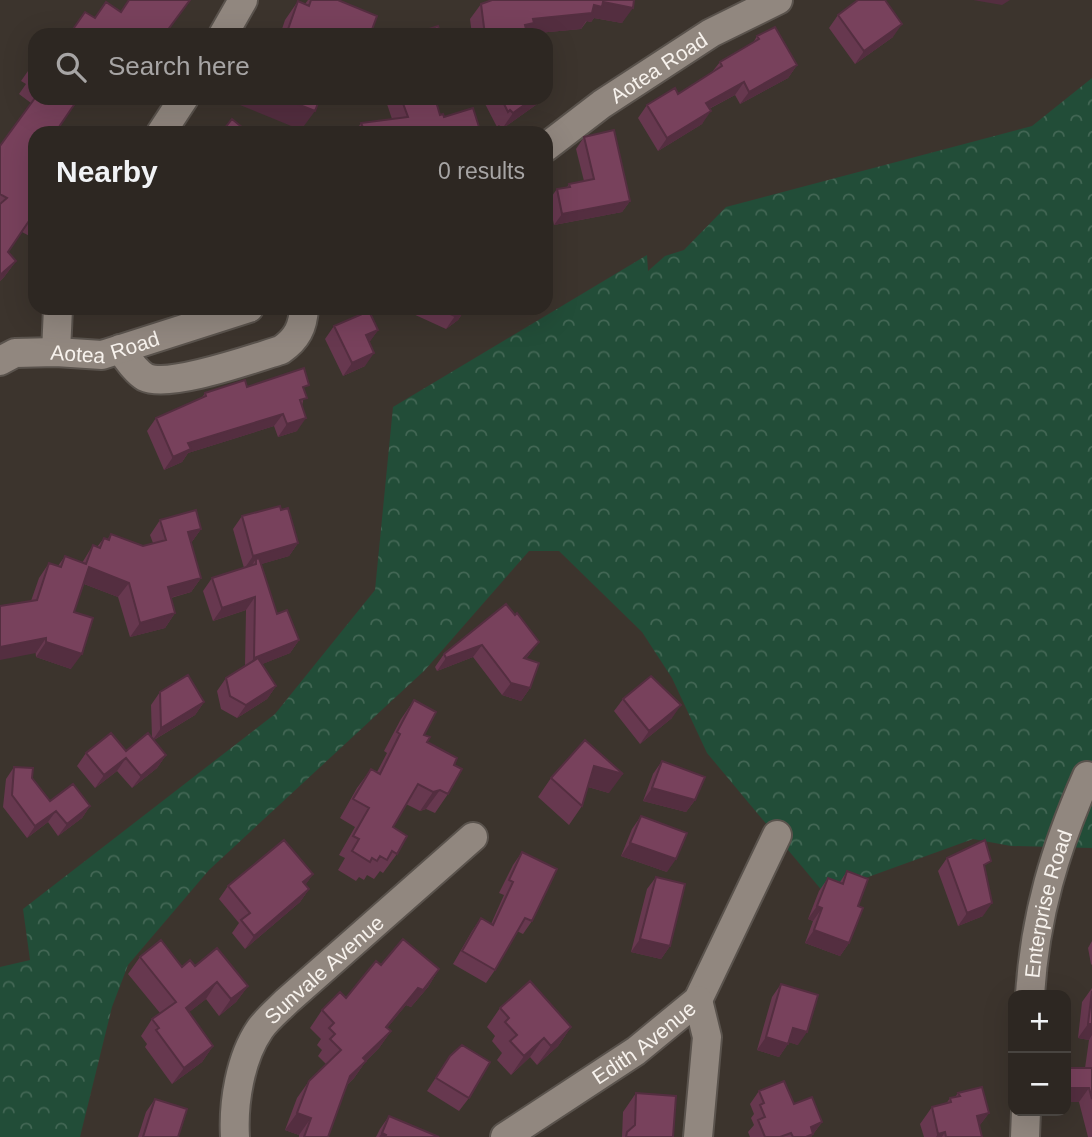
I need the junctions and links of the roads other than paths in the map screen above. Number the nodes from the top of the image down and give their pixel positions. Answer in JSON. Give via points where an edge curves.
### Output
{"nodes":[{"id":1,"x":243,"y":0,"type":"edge"},
{"id":2,"x":778,"y":0,"type":"edge"},
{"id":3,"x":227,"y":28,"type":"edge"},
{"id":4,"x":179,"y":105,"type":"edge"},
{"id":5,"x":165,"y":126,"type":"edge"},
{"id":6,"x":553,"y":142,"type":"edge"},
{"id":7,"x":58,"y":315,"type":"edge"},
{"id":8,"x":227,"y":315,"type":"edge"},
{"id":9,"x":303,"y":315,"type":"edge"},
{"id":10,"x":120,"y":349,"type":"junction"},
{"id":11,"x":56,"y":352,"type":"junction"},
{"id":12,"x":0,"y":361,"type":"edge"},
{"id":13,"x":1087,"y":776,"type":"dead end"},
{"id":14,"x":777,"y":835,"type":"dead end"},
{"id":15,"x":473,"y":837,"type":"dead end"},
{"id":16,"x":1031,"y":990,"type":"edge"},
{"id":17,"x":698,"y":1000,"type":"junction"},
{"id":18,"x":1026,"y":1116,"type":"edge"},
{"id":19,"x":236,"y":1137,"type":"edge"},
{"id":20,"x":505,"y":1137,"type":"edge"},
{"id":21,"x":698,"y":1137,"type":"edge"},
{"id":22,"x":1025,"y":1137,"type":"edge"}],
"edges":[{"from":1,"to":3,"type":"street"},
{"from":2,"to":6,"type":"street","name":"Aotea Road","via":[[712,33]]},
{"from":4,"to":5,"type":"street"},
{"from":7,"to":11,"type":"street"},
{"from":8,"to":10,"type":"street","name":"Aotea Road"},
{"from":9,"to":10,"type":"street","via":[[294,341],[281,350],[187,377],[164,381],[145,377]]},
{"from":10,"to":11,"type":"street","name":"Aotea Road","via":[[102,355]]},
{"from":11,"to":12,"type":"street","name":"Aotea Road","via":[[15,353]]},
{"from":13,"to":16,"type":"street","name":"Enterprise Road","via":[[1066,825],[1039,916]]},
{"from":14,"to":17,"type":"street","name":"Edith Avenue"},
{"from":15,"to":19,"type":"street","name":"Sunvale Avenue","via":[[261,1027],[248,1050],[240,1085]]},
{"from":17,"to":20,"type":"street","name":"Edith Avenue","via":[[636,1051]]},
{"from":17,"to":21,"type":"street","via":[[706,1037]]},
{"from":18,"to":22,"type":"street"}]}
